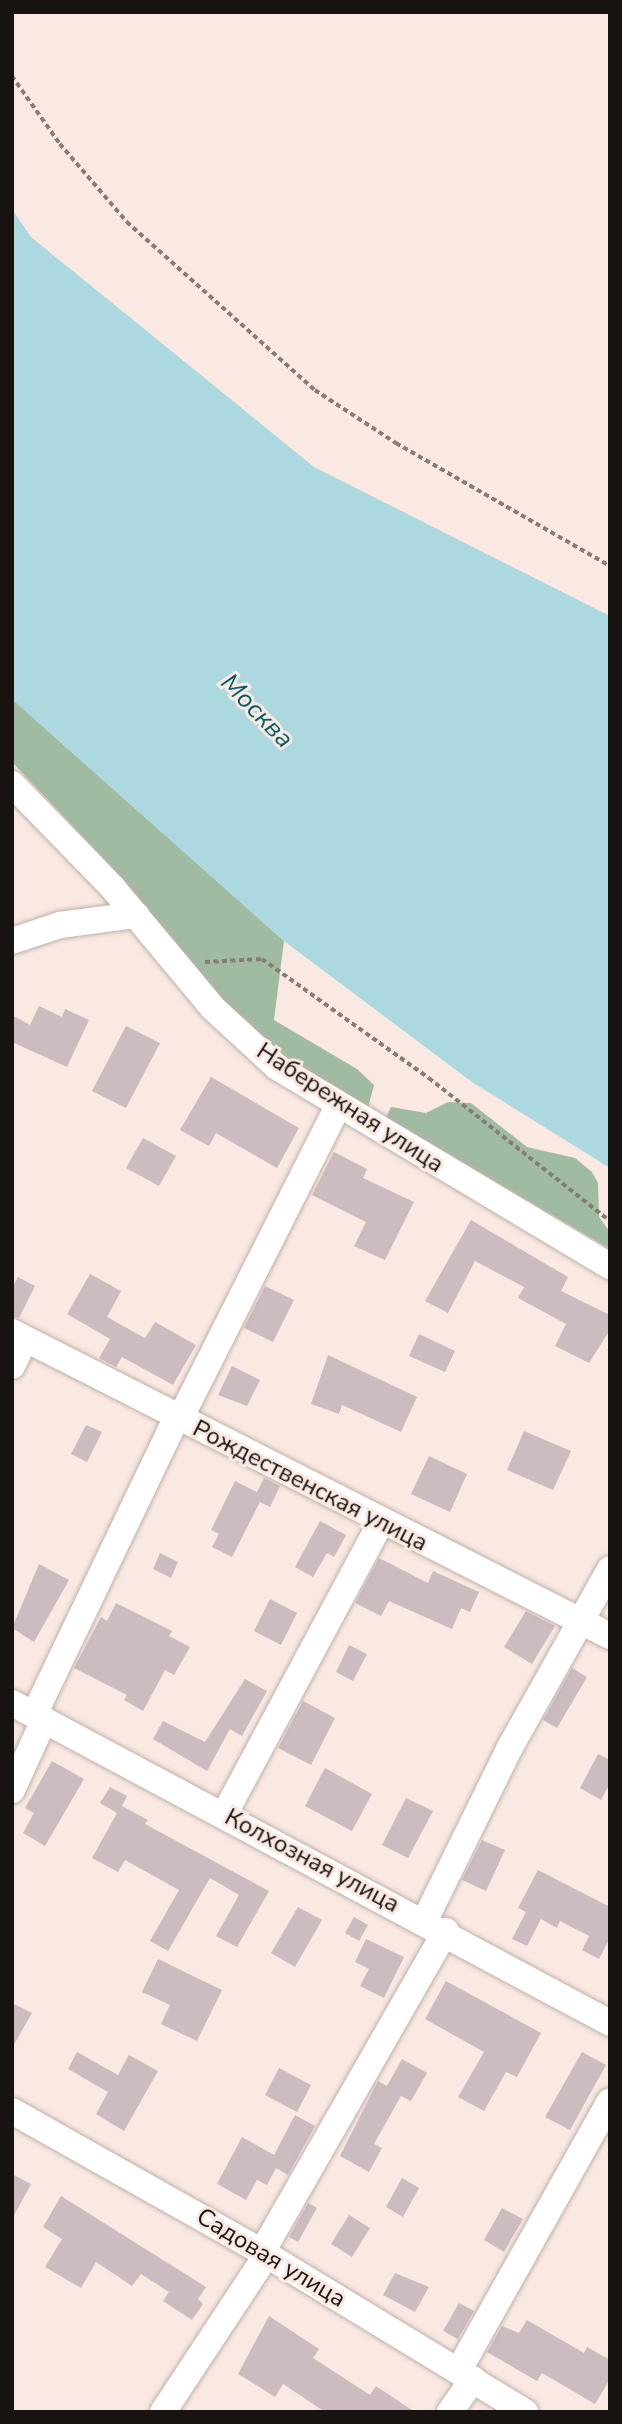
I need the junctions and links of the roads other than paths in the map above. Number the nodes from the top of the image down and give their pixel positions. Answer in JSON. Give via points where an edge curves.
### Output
{"nodes":[{"id":1,"x":12,"y":784,"type":"edge"},
{"id":2,"x":136,"y":915,"type":"junction"},
{"id":3,"x":12,"y":941,"type":"edge"},
{"id":4,"x":338,"y":1106,"type":"junction"},
{"id":5,"x":610,"y":1266,"type":"edge"},
{"id":6,"x":18,"y":1337,"type":"edge"},
{"id":7,"x":12,"y":1366,"type":"edge"},
{"id":8,"x":176,"y":1418,"type":"junction"},
{"id":9,"x":381,"y":1522,"type":"junction"},
{"id":10,"x":610,"y":1569,"type":"edge"},
{"id":11,"x":584,"y":1623,"type":"junction"},
{"id":12,"x":610,"y":1636,"type":"edge"},
{"id":13,"x":30,"y":1713,"type":"edge"},
{"id":14,"x":12,"y":1790,"type":"edge"},
{"id":15,"x":224,"y":1815,"type":"junction"},
{"id":16,"x":435,"y":1926,"type":"junction"},
{"id":17,"x":610,"y":2023,"type":"edge"},
{"id":18,"x":610,"y":2101,"type":"edge"},
{"id":19,"x":12,"y":2111,"type":"edge"},
{"id":20,"x":265,"y":2253,"type":"junction"},
{"id":21,"x":466,"y":2374,"type":"junction"},
{"id":22,"x":163,"y":2412,"type":"edge"},
{"id":23,"x":450,"y":2412,"type":"edge"},
{"id":24,"x":525,"y":2412,"type":"edge"}],
"edges":[{"from":1,"to":2,"type":"street","name":"Набережная улица"},
{"from":2,"to":3,"type":"street","via":[[61,925]]},
{"from":2,"to":4,"type":"street","name":"Набережная улица","via":[[247,1042]]},
{"from":4,"to":5,"type":"street","name":"Набережная улица"},
{"from":4,"to":8,"type":"street","via":[[185,1409]]},
{"from":6,"to":7,"type":"street"},
{"from":6,"to":8,"type":"street","name":"Рождественская улица"},
{"from":8,"to":9,"type":"street","name":"Рождественская улица"},
{"from":8,"to":13,"type":"street"},
{"from":9,"to":11,"type":"street","name":"Рождественская улица"},
{"from":9,"to":15,"type":"street"},
{"from":10,"to":11,"type":"street"},
{"from":11,"to":12,"type":"street","name":"Рождественская улица"},
{"from":11,"to":16,"type":"street","via":[[509,1749]]},
{"from":13,"to":14,"type":"street"},
{"from":13,"to":15,"type":"street","name":"Колхозная улица"},
{"from":15,"to":16,"type":"street","name":"Колхозная улица"},
{"from":16,"to":17,"type":"street","name":"Колхозная улица"},
{"from":16,"to":20,"type":"street"},
{"from":18,"to":21,"type":"street"},
{"from":19,"to":20,"type":"street","name":"Садовая улица"},
{"from":20,"to":21,"type":"street","name":"Садовая улица"},
{"from":20,"to":22,"type":"street"},
{"from":21,"to":23,"type":"street"},
{"from":21,"to":24,"type":"street","name":"Садовая улица"}]}
